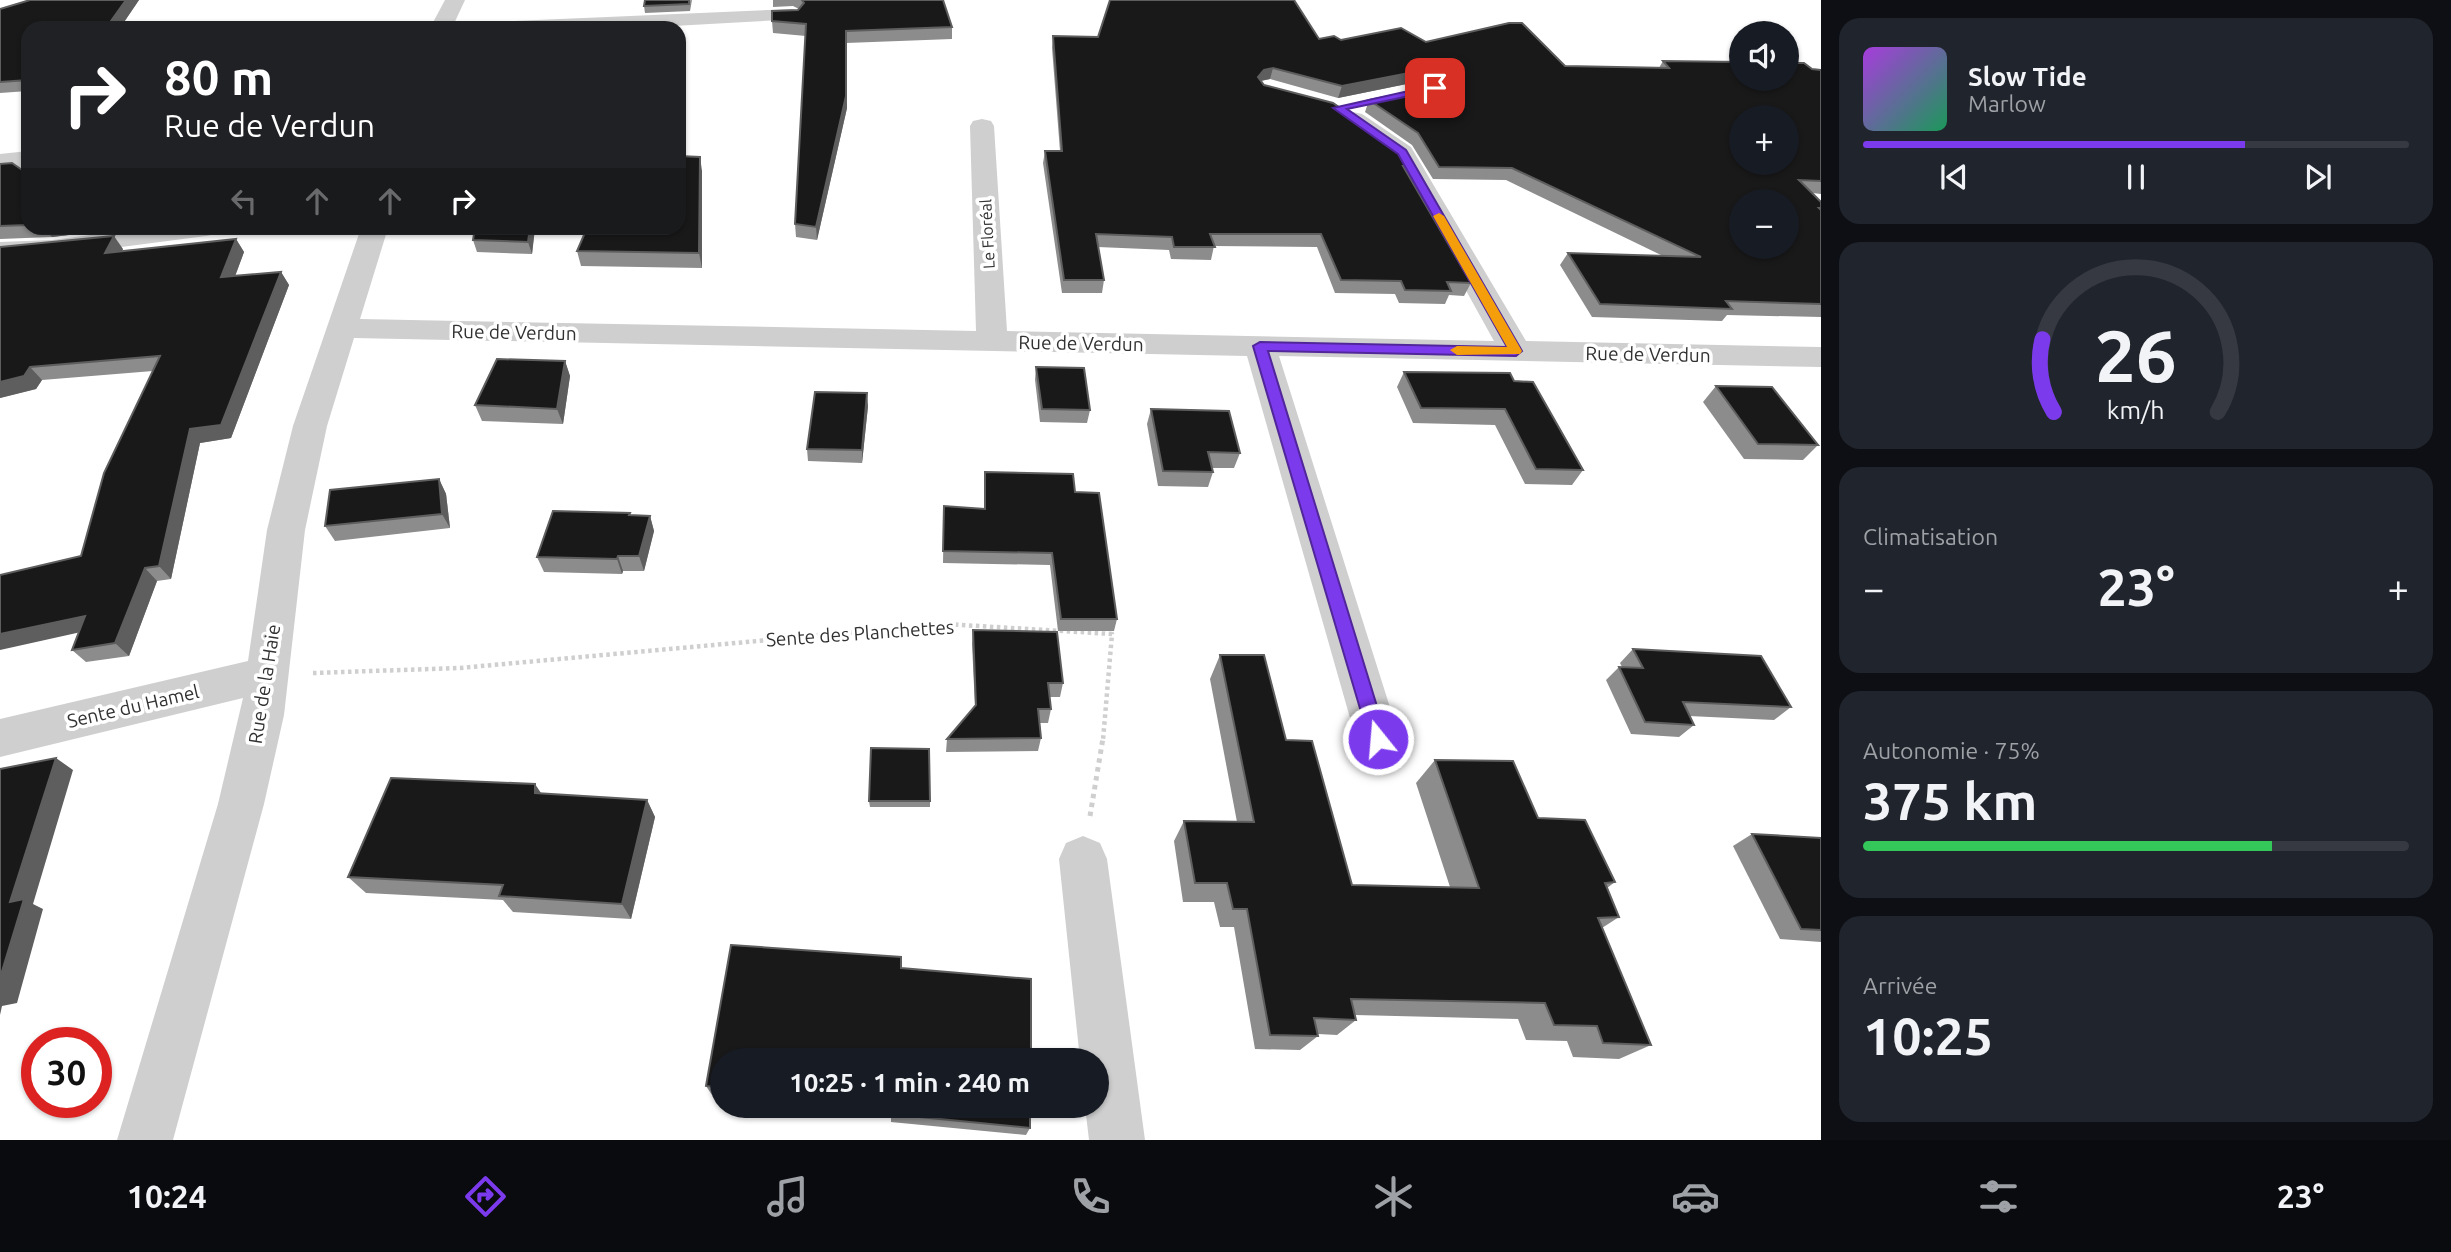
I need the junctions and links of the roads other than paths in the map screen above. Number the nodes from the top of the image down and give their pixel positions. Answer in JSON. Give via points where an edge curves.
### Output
{"nodes":[{"id":1,"x":455,"y":0,"type":"edge"},
{"id":2,"x":792,"y":15,"type":"edge"},
{"id":3,"x":444,"y":21,"type":"edge"},
{"id":4,"x":653,"y":21,"type":"edge"},
{"id":5,"x":1342,"y":105,"type":"edge"},
{"id":6,"x":982,"y":126,"type":"dead end"},
{"id":7,"x":21,"y":160,"type":"edge"},
{"id":8,"x":0,"y":162,"type":"edge"},
{"id":9,"x":152,"y":235,"type":"edge"},
{"id":10,"x":372,"y":235,"type":"edge"},
{"id":11,"x":0,"y":251,"type":"edge"},
{"id":12,"x":341,"y":328,"type":"junction"},
{"id":13,"x":992,"y":341,"type":"junction"},
{"id":14,"x":1260,"y":346,"type":"junction"},
{"id":15,"x":1516,"y":351,"type":"junction"},
{"id":16,"x":1821,"y":357,"type":"edge"},
{"id":17,"x":267,"y":675,"type":"junction"},
{"id":18,"x":0,"y":737,"type":"edge"},
{"id":19,"x":1378,"y":739,"type":"dead end"},
{"id":20,"x":1083,"y":859,"type":"road end"},
{"id":21,"x":145,"y":1140,"type":"edge"},
{"id":22,"x":1117,"y":1140,"type":"edge"}],
"edges":[{"from":1,"to":3,"type":"street"},
{"from":2,"to":4,"type":"street"},
{"from":5,"to":15,"type":"street","via":[[1402,152]]},
{"from":6,"to":13,"type":"street","name":"Le Floréal"},
{"from":7,"to":8,"type":"street"},
{"from":9,"to":11,"type":"street"},
{"from":10,"to":12,"type":"street","name":"Rue de la Haie"},
{"from":12,"to":13,"type":"street","name":"Rue de Verdun"},
{"from":12,"to":17,"type":"street","name":"Rue de la Haie","via":[[310,426],[286,530]]},
{"from":13,"to":14,"type":"street","name":"Rue de Verdun"},
{"from":14,"to":15,"type":"street","name":"Rue de Verdun"},
{"from":14,"to":19,"type":"street"},
{"from":15,"to":16,"type":"street","name":"Rue de Verdun"},
{"from":17,"to":18,"type":"street","name":"Sente du Hamel"},
{"from":17,"to":21,"type":"street","name":"Rue de la Haie","via":[[241,804]]},
{"from":20,"to":22,"type":"street"}]}
